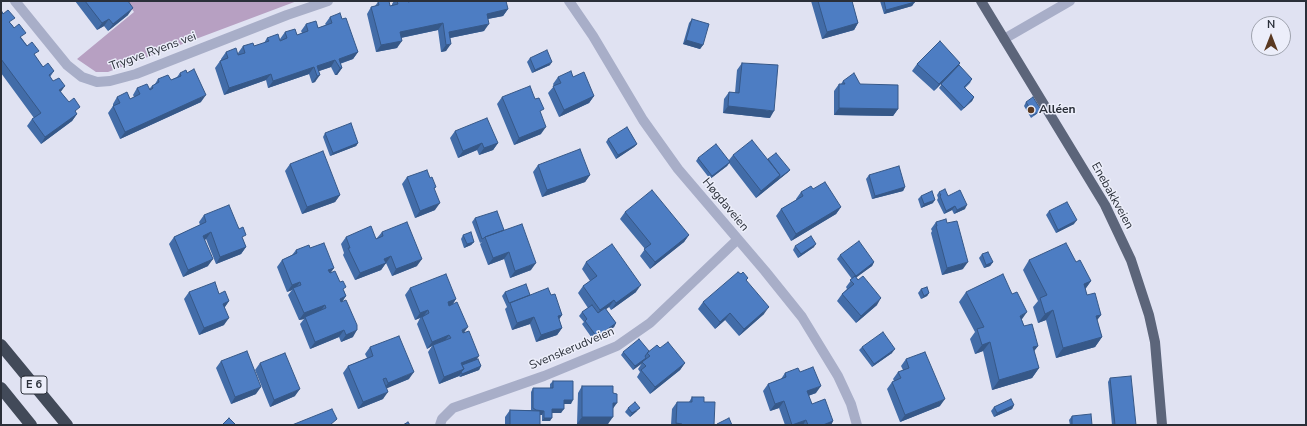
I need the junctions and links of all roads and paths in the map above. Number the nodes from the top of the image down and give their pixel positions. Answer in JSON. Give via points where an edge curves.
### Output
{"nodes":[{"id":1,"x":15,"y":1,"type":"edge"},
{"id":2,"x":328,"y":1,"type":"edge"},
{"id":3,"x":569,"y":1,"type":"edge"},
{"id":4,"x":981,"y":1,"type":"edge"},
{"id":5,"x":1070,"y":1,"type":"edge"},
{"id":6,"x":1004,"y":39,"type":"junction"},
{"id":7,"x":737,"y":240,"type":"junction"},
{"id":8,"x":1,"y":345,"type":"edge"},
{"id":9,"x":1,"y":388,"type":"edge"},
{"id":10,"x":32,"y":425,"type":"edge"},
{"id":11,"x":67,"y":425,"type":"edge"},
{"id":12,"x":440,"y":425,"type":"edge"},
{"id":13,"x":857,"y":425,"type":"edge"},
{"id":14,"x":1162,"y":425,"type":"edge"}],
"edges":[{"from":1,"to":2,"type":"street","name":"Trygve Ryens vei","via":[[67,65],[82,77],[97,82],[136,74]]},
{"from":3,"to":7,"type":"street","name":"Høgdaveien","via":[[643,120],[678,169]]},
{"from":4,"to":6,"type":"main road","name":"Enebakkveien"},
{"from":5,"to":6,"type":"street"},
{"from":6,"to":14,"type":"main road","name":"Enebakkveien","via":[[1105,205],[1131,260],[1155,342]]},
{"from":7,"to":12,"type":"street","name":"Svenskerudveien","via":[[650,323],[617,346],[544,376],[453,408],[442,419]]},
{"from":7,"to":13,"type":"street","name":"Høgdaveien","via":[[789,301],[822,347],[851,404]]},
{"from":8,"to":11,"type":"highway","number":"E 6"},
{"from":9,"to":10,"type":"highway","number":"E 6"}]}
